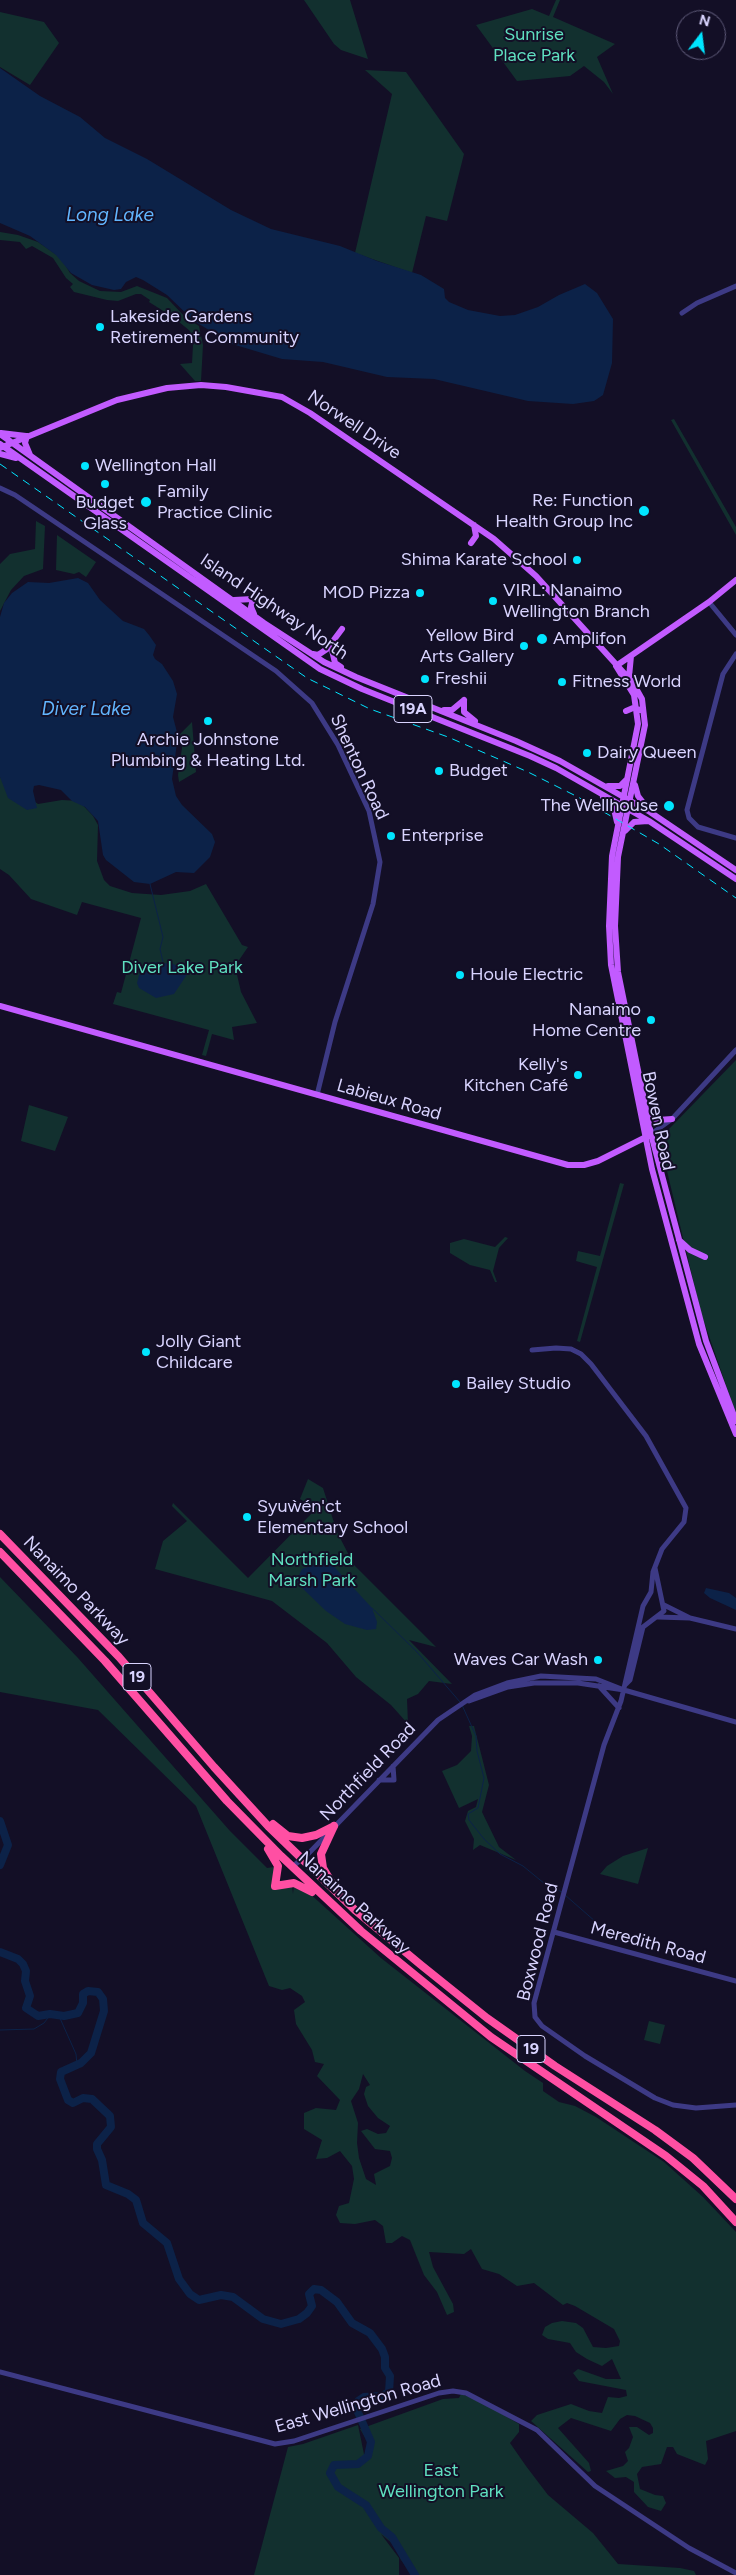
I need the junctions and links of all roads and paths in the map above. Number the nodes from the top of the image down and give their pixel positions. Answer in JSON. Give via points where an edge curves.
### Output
{"nodes":[{"id":1,"x":736,"y":286,"type":"edge"},
{"id":2,"x":682,"y":313,"type":"dead end"},
{"id":3,"x":0,"y":433,"type":"edge"},
{"id":4,"x":27,"y":436,"type":"junction"},
{"id":5,"x":12,"y":442,"type":"junction"},
{"id":6,"x":1,"y":446,"type":"edge"},
{"id":7,"x":0,"y":454,"type":"edge"},
{"id":8,"x":31,"y":456,"type":"junction"},
{"id":9,"x":22,"y":460,"type":"junction"},
{"id":10,"x":0,"y":488,"type":"edge"},
{"id":11,"x":474,"y":525,"type":"junction"},
{"id":12,"x":471,"y":543,"type":"dead end"},
{"id":13,"x":736,"y":580,"type":"edge"},
{"id":14,"x":226,"y":596,"type":"junction"},
{"id":15,"x":710,"y":602,"type":"junction"},
{"id":16,"x":254,"y":616,"type":"junction"},
{"id":17,"x":342,"y":629,"type":"dead end"},
{"id":18,"x":736,"y":635,"type":"edge"},
{"id":19,"x":275,"y":639,"type":"junction"},
{"id":20,"x":332,"y":650,"type":"dead end"},
{"id":21,"x":309,"y":653,"type":"junction"},
{"id":22,"x":736,"y":654,"type":"edge"},
{"id":23,"x":631,"y":656,"type":"junction"},
{"id":24,"x":324,"y":662,"type":"junction"},
{"id":25,"x":616,"y":666,"type":"junction"},
{"id":26,"x":629,"y":678,"type":"junction"},
{"id":27,"x":382,"y":688,"type":"junction"},
{"id":28,"x":394,"y":701,"type":"junction"},
{"id":29,"x":637,"y":708,"type":"junction"},
{"id":30,"x":439,"y":710,"type":"junction"},
{"id":31,"x":645,"y":715,"type":"junction"},
{"id":32,"x":457,"y":717,"type":"junction"},
{"id":33,"x":638,"y":719,"type":"junction"},
{"id":34,"x":516,"y":741,"type":"junction"},
{"id":35,"x":628,"y":778,"type":"junction"},
{"id":36,"x":634,"y":782,"type":"junction"},
{"id":37,"x":605,"y":785,"type":"junction"},
{"id":38,"x":599,"y":792,"type":"junction"},
{"id":39,"x":624,"y":796,"type":"junction"},
{"id":40,"x":630,"y":800,"type":"junction"},
{"id":41,"x":622,"y":805,"type":"junction"},
{"id":42,"x":629,"y":809,"type":"junction"},
{"id":43,"x":650,"y":812,"type":"junction"},
{"id":44,"x":649,"y":821,"type":"junction"},
{"id":45,"x":618,"y":825,"type":"junction"},
{"id":46,"x":624,"y":832,"type":"junction"},
{"id":47,"x":736,"y":838,"type":"edge"},
{"id":48,"x":736,"y":870,"type":"edge"},
{"id":49,"x":736,"y":879,"type":"edge"},
{"id":50,"x":0,"y":1006,"type":"edge"},
{"id":51,"x":627,"y":1046,"type":"junction"},
{"id":52,"x":736,"y":1050,"type":"edge"},
{"id":53,"x":636,"y":1060,"type":"junction"},
{"id":54,"x":632,"y":1068,"type":"junction"},
{"id":55,"x":640,"y":1082,"type":"junction"},
{"id":56,"x":317,"y":1095,"type":"junction"},
{"id":57,"x":647,"y":1115,"type":"junction"},
{"id":58,"x":672,"y":1119,"type":"junction"},
{"id":59,"x":648,"y":1136,"type":"junction"},
{"id":60,"x":628,"y":1148,"type":"junction"},
{"id":61,"x":648,"y":1150,"type":"junction"},
{"id":62,"x":679,"y":1240,"type":"junction"},
{"id":63,"x":705,"y":1257,"type":"dead end"},
{"id":64,"x":532,"y":1350,"type":"dead end"},
{"id":65,"x":736,"y":1421,"type":"edge"},
{"id":66,"x":736,"y":1434,"type":"edge"},
{"id":67,"x":0,"y":1534,"type":"edge"},
{"id":68,"x":0,"y":1552,"type":"edge"},
{"id":69,"x":655,"y":1568,"type":"junction"},
{"id":70,"x":648,"y":1598,"type":"junction"},
{"id":71,"x":663,"y":1602,"type":"junction"},
{"id":72,"x":643,"y":1609,"type":"junction"},
{"id":73,"x":656,"y":1617,"type":"junction"},
{"id":74,"x":690,"y":1618,"type":"junction"},
{"id":75,"x":736,"y":1629,"type":"edge"},
{"id":76,"x":598,"y":1686,"type":"junction"},
{"id":77,"x":625,"y":1687,"type":"junction"},
{"id":78,"x":469,"y":1701,"type":"junction"},
{"id":79,"x":619,"y":1708,"type":"junction"},
{"id":80,"x":736,"y":1722,"type":"edge"},
{"id":81,"x":184,"y":1733,"type":"junction"},
{"id":82,"x":194,"y":1764,"type":"junction"},
{"id":83,"x":393,"y":1766,"type":"junction"},
{"id":84,"x":379,"y":1780,"type":"junction"},
{"id":85,"x":334,"y":1826,"type":"junction"},
{"id":86,"x":302,"y":1860,"type":"junction"},
{"id":87,"x":292,"y":1867,"type":"junction"},
{"id":88,"x":554,"y":1932,"type":"junction"},
{"id":89,"x":421,"y":1966,"type":"junction"},
{"id":90,"x":406,"y":1970,"type":"junction"},
{"id":91,"x":736,"y":1981,"type":"edge"},
{"id":92,"x":736,"y":2105,"type":"edge"},
{"id":93,"x":736,"y":2199,"type":"edge"},
{"id":94,"x":736,"y":2222,"type":"edge"},
{"id":95,"x":0,"y":2372,"type":"edge"},
{"id":96,"x":736,"y":2574,"type":"edge"}],
"edges":[{"from":1,"to":2,"type":"street"},
{"from":3,"to":4,"type":"main road"},
{"from":3,"to":5,"type":"main road","name":"Island Highway North","number":"19A"},
{"from":4,"to":5,"type":"main road","name":"Norwell Drive"},
{"from":4,"to":8,"type":"main road","via":[[25,444]]},
{"from":4,"to":11,"type":"main road","name":"Norwell Drive","via":[[117,400],[167,388],[201,385],[269,393],[304,409]]},
{"from":5,"to":6,"type":"main road","name":"Norwell Drive"},
{"from":5,"to":8,"type":"main road","name":"Island Highway North","number":"19A"},
{"from":6,"to":9,"type":"main road","name":"Island Highway North","number":"19A"},
{"from":7,"to":9,"type":"main road"},
{"from":8,"to":14,"type":"main road","name":"Island Highway North","number":"19A"},
{"from":9,"to":19,"type":"main road","name":"Island Highway North","number":"19A"},
{"from":10,"to":56,"type":"street","name":"Shenton Road","via":[[276,671],[312,703],[338,745],[368,811],[380,862],[373,904],[335,1022]]},
{"from":11,"to":12,"type":"main road","via":[[476,536]]},
{"from":11,"to":25,"type":"main road","name":"Norwell Drive","via":[[536,576]]},
{"from":13,"to":15,"type":"main road"},
{"from":14,"to":16,"type":"main road","name":"Island Highway North","number":"19A"},
{"from":14,"to":16,"type":"main road","via":[[237,601],[253,599]]},
{"from":15,"to":18,"type":"street"},
{"from":15,"to":23,"type":"main road"},
{"from":16,"to":21,"type":"main road","name":"Island Highway North","number":"19A"},
{"from":17,"to":21,"type":"main road","via":[[323,653]]},
{"from":19,"to":24,"type":"main road","via":[[312,660]]},
{"from":19,"to":28,"type":"main road","name":"Island Highway North","number":"19A","via":[[320,669]]},
{"from":20,"to":27,"type":"main road","via":[[339,666]]},
{"from":21,"to":24,"type":"main road","name":"Island Highway North","number":"19A"},
{"from":22,"to":47,"type":"street","via":[[723,674],[688,800],[692,822],[701,828]]},
{"from":23,"to":25,"type":"main road"},
{"from":23,"to":26,"type":"main road"},
{"from":24,"to":27,"type":"main road","name":"Island Highway North","number":"19A"},
{"from":25,"to":26,"type":"main road","name":"Norwell Drive"},
{"from":25,"to":29,"type":"main road","name":"Norwell Drive","via":[[632,690]]},
{"from":26,"to":31,"type":"main road","name":"Norwell Drive","via":[[640,693]]},
{"from":27,"to":30,"type":"main road","name":"Island Highway North","number":"19A"},
{"from":28,"to":32,"type":"main road"},
{"from":28,"to":38,"type":"main road","name":"Island Highway North","number":"19A","via":[[530,756]]},
{"from":29,"to":31,"type":"main road"},
{"from":29,"to":33,"type":"main road","name":"Norwell Drive"},
{"from":29,"to":33,"type":"main road","via":[[626,712]]},
{"from":30,"to":32,"type":"main road","name":"Island Highway North","number":"19A"},
{"from":30,"to":34,"type":"main road","via":[[452,710],[464,700],[466,716],[504,732]]},
{"from":31,"to":36,"type":"main road","name":"Norwell Drive"},
{"from":32,"to":34,"type":"main road","name":"Island Highway North","number":"19A"},
{"from":33,"to":35,"type":"main road","name":"Norwell Drive"},
{"from":34,"to":37,"type":"main road","name":"Island Highway North","number":"19A"},
{"from":35,"to":37,"type":"main road","via":[[620,786]]},
{"from":35,"to":39,"type":"main road","name":"Norwell Drive"},
{"from":36,"to":40,"type":"main road","name":"Norwell Drive"},
{"from":36,"to":43,"type":"main road","via":[[638,796]]},
{"from":37,"to":39,"type":"main road","name":"Island Highway North","number":"19A"},
{"from":38,"to":41,"type":"main road","name":"Island Highway North","number":"19A"},
{"from":38,"to":45,"type":"main road","via":[[614,809]]},
{"from":39,"to":40,"type":"main road","name":"Island Highway North","number":"19A"},
{"from":39,"to":41,"type":"main road","name":"Norwell Drive"},
{"from":40,"to":42,"type":"main road","name":"Norwell Drive"},
{"from":40,"to":43,"type":"main road","name":"Island Highway North","number":"19A"},
{"from":41,"to":42,"type":"main road","name":"Island Highway North","number":"19A"},
{"from":41,"to":45,"type":"main road","name":"Bowen Road"},
{"from":42,"to":44,"type":"main road","name":"Island Highway North","number":"19A"},
{"from":42,"to":46,"type":"main road","name":"Bowen Road"},
{"from":43,"to":48,"type":"main road","name":"Island Highway North","number":"19A"},
{"from":44,"to":46,"type":"main road","via":[[634,822]]},
{"from":44,"to":49,"type":"main road","name":"Island Highway North","number":"19A"},
{"from":45,"to":51,"type":"main road","name":"Bowen Road","via":[[610,876],[609,935],[614,984]]},
{"from":46,"to":53,"type":"main road","name":"Bowen Road","via":[[616,878],[615,935],[618,972]]},
{"from":50,"to":56,"type":"main road","name":"Labieux Road"},
{"from":51,"to":53,"type":"main road","via":[[630,1046]]},
{"from":51,"to":54,"type":"main road","name":"Bowen Road"},
{"from":52,"to":58,"type":"street","name":"Labieux Road"},
{"from":53,"to":55,"type":"main road","name":"Bowen Road"},
{"from":54,"to":55,"type":"main road","via":[[637,1082]]},
{"from":54,"to":59,"type":"main road","name":"Bowen Road"},
{"from":55,"to":57,"type":"main road","name":"Bowen Road"},
{"from":56,"to":60,"type":"main road","name":"Labieux Road","via":[[568,1165],[590,1164]]},
{"from":57,"to":58,"type":"main road","via":[[658,1120]]},
{"from":57,"to":59,"type":"main road","name":"Bowen Road"},
{"from":58,"to":59,"type":"street","name":"Labieux Road"},
{"from":59,"to":60,"type":"main road","name":"Labieux Road"},
{"from":59,"to":61,"type":"main road","name":"Bowen Road"},
{"from":59,"to":62,"type":"main road","name":"Bowen Road"},
{"from":60,"to":61,"type":"main road","via":[[639,1146]]},
{"from":61,"to":66,"type":"main road","name":"Bowen Road","via":[[700,1344]]},
{"from":62,"to":63,"type":"main road"},
{"from":62,"to":65,"type":"main road","name":"Bowen Road","via":[[706,1341]]},
{"from":64,"to":69,"type":"street","via":[[571,1349],[581,1354],[646,1436],[686,1508],[684,1522],[662,1549]]},
{"from":67,"to":81,"type":"highway","name":"Nanaimo Parkway","number":"19","via":[[119,1657]]},
{"from":68,"to":82,"type":"highway","name":"Nanaimo Parkway","number":"19","via":[[105,1660]]},
{"from":69,"to":70,"type":"street"},
{"from":69,"to":71,"type":"street"},
{"from":70,"to":71,"type":"street","via":[[655,1596]]},
{"from":70,"to":72,"type":"street"},
{"from":71,"to":73,"type":"street","via":[[664,1611]]},
{"from":71,"to":74,"type":"street"},
{"from":72,"to":73,"type":"street","via":[[648,1616]]},
{"from":72,"to":77,"type":"street","name":"Boxwood Road","via":[[624,1679]]},
{"from":73,"to":74,"type":"street"},
{"from":73,"to":77,"type":"street","name":"Boxwood Road","via":[[642,1631],[630,1680]]},
{"from":74,"to":75,"type":"street"},
{"from":76,"to":77,"type":"street","name":"Northfield Road"},
{"from":76,"to":78,"type":"street","name":"Northfield Road","via":[[534,1683],[508,1687]]},
{"from":76,"to":79,"type":"street"},
{"from":77,"to":78,"type":"street","name":"Northfield Road","via":[[596,1680],[540,1676],[506,1683],[475,1695]]},
{"from":77,"to":79,"type":"street","name":"Boxwood Road"},
{"from":77,"to":80,"type":"street","name":"Northfield Road"},
{"from":78,"to":83,"type":"street","name":"Northfield Road","via":[[438,1720]]},
{"from":79,"to":88,"type":"street","name":"Boxwood Road","via":[[604,1745]]},
{"from":81,"to":85,"type":"highway","via":[[282,1831],[295,1838],[309,1838]]},
{"from":81,"to":86,"type":"highway","name":"Nanaimo Parkway","number":"19"},
{"from":82,"to":87,"type":"highway","name":"Nanaimo Parkway","number":"19"},
{"from":82,"to":90,"type":"highway","via":[[204,1780],[271,1852],[278,1866],[275,1886],[287,1882],[308,1888],[387,1958]]},
{"from":83,"to":84,"type":"street","name":"Northfield Road"},
{"from":83,"to":84,"type":"street","via":[[394,1780]]},
{"from":84,"to":85,"type":"street","name":"Northfield Road"},
{"from":85,"to":86,"type":"street","name":"Northfield Road"},
{"from":85,"to":89,"type":"highway","via":[[321,1854],[326,1875]]},
{"from":86,"to":87,"type":"street","name":"Northfield Road"},
{"from":86,"to":89,"type":"highway","name":"Nanaimo Parkway","number":"19"},
{"from":87,"to":90,"type":"highway","name":"Nanaimo Parkway","number":"19"},
{"from":88,"to":91,"type":"street","name":"Meredith Road"},
{"from":88,"to":92,"type":"street","name":"Boxwood Road","via":[[534,2006],[535,2017],[542,2026],[655,2098],[673,2105],[696,2108]]},
{"from":89,"to":93,"type":"highway","name":"Nanaimo Parkway","number":"19","via":[[541,2056],[693,2158]]},
{"from":90,"to":94,"type":"highway","name":"Nanaimo Parkway","number":"19","via":[[491,2037],[666,2156],[703,2186]]},
{"from":95,"to":96,"type":"street","name":"East Wellington Road","via":[[270,2444],[291,2442],[445,2391],[474,2395],[537,2430],[596,2486],[689,2548]]}]}
